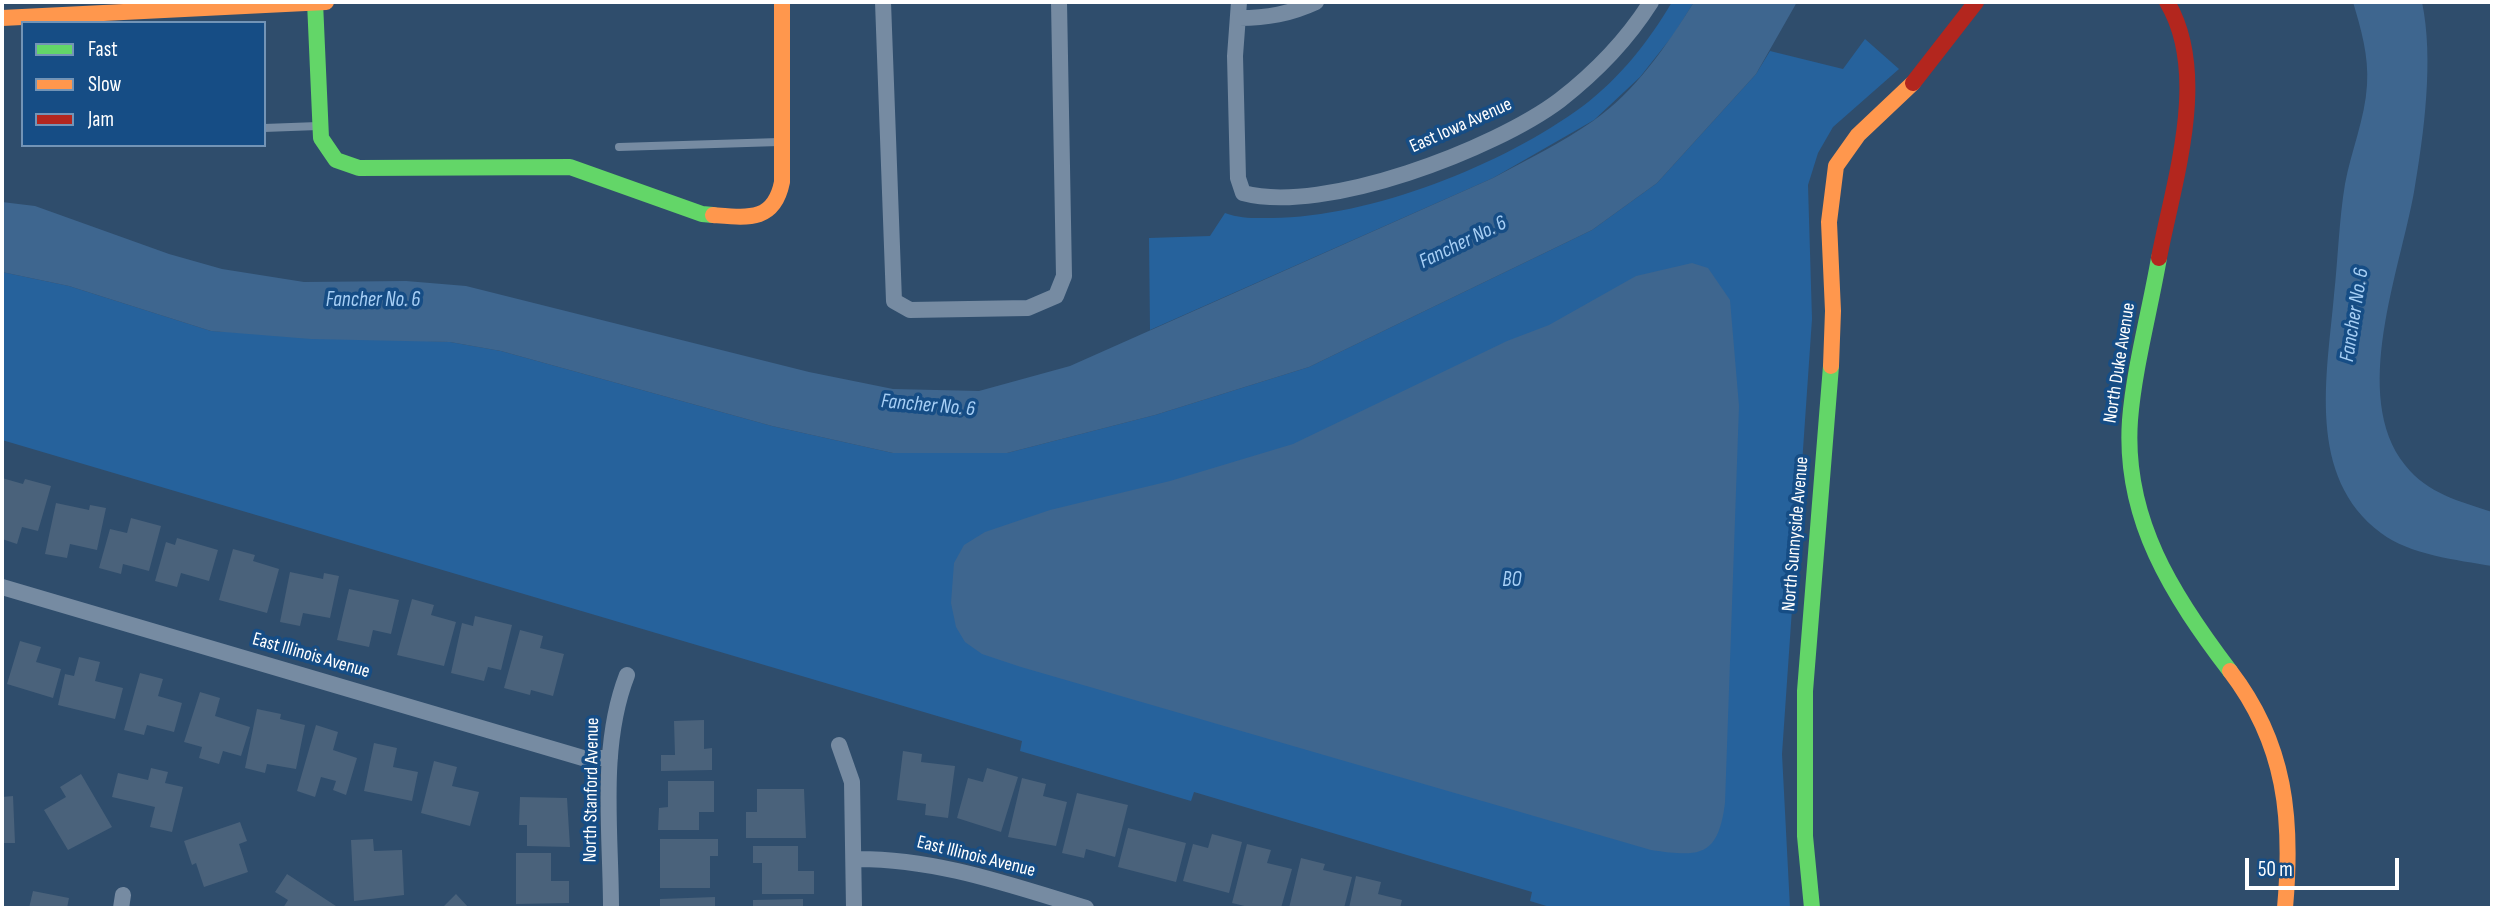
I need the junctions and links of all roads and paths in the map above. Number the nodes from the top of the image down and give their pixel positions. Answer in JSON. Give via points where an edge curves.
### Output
{"nodes":[{"id":1,"x":315,"y":2,"type":"edge"},
{"id":2,"x":326,"y":2,"type":"edge"},
{"id":3,"x":782,"y":2,"type":"edge"},
{"id":4,"x":883,"y":2,"type":"edge"},
{"id":5,"x":1059,"y":2,"type":"edge"},
{"id":6,"x":1316,"y":2,"type":"edge"},
{"id":7,"x":1651,"y":2,"type":"edge"},
{"id":8,"x":1976,"y":2,"type":"edge"},
{"id":9,"x":2167,"y":2,"type":"edge"},
{"id":10,"x":245,"y":4,"type":"edge"},
{"id":11,"x":72,"y":8,"type":"edge"},
{"id":12,"x":1239,"y":10,"type":"edge"},
{"id":13,"x":3,"y":14,"type":"edge"},
{"id":14,"x":321,"y":126,"type":"junction"},
{"id":15,"x":266,"y":128,"type":"edge"},
{"id":16,"x":782,"y":142,"type":"junction"},
{"id":17,"x":619,"y":147,"type":"dead end"},
{"id":18,"x":2,"y":587,"type":"edge"},
{"id":19,"x":627,"y":675,"type":"dead end"},
{"id":20,"x":839,"y":745,"type":"dead end"},
{"id":21,"x":610,"y":758,"type":"junction"},
{"id":22,"x":854,"y":859,"type":"junction"},
{"id":23,"x":611,"y":908,"type":"edge"},
{"id":24,"x":854,"y":908,"type":"edge"},
{"id":25,"x":1086,"y":908,"type":"edge"},
{"id":26,"x":1812,"y":908,"type":"edge"},
{"id":27,"x":2285,"y":908,"type":"edge"}],
"edges":[{"from":1,"to":2,"type":"street"},
{"from":1,"to":10,"type":"street"},
{"from":1,"to":14,"type":"street"},
{"from":3,"to":16,"type":"street"},
{"from":4,"to":5,"type":"street","via":[[894,301],[910,310],[1028,308],[1056,296],[1064,276]]},
{"from":6,"to":12,"type":"street","via":[[1284,14]]},
{"from":7,"to":12,"type":"street","name":"East Iowa Avenue","via":[[1590,76],[1517,126],[1433,162],[1350,189],[1281,199],[1243,193],[1238,178]]},
{"from":8,"to":26,"type":"street","name":"North Sunnyside Avenue","via":[[1910,86],[1852,141],[1836,164],[1830,192],[1833,325],[1829,401],[1804,685],[1805,823]]},
{"from":9,"to":27,"type":"street","name":"North Duke Avenue","via":[[2183,29],[2190,58],[2188,100],[2130,420],[2129,466],[2137,511],[2152,554],[2179,601],[2251,699],[2271,737],[2284,798]]},
{"from":10,"to":11,"type":"street"},
{"from":11,"to":13,"type":"street"},
{"from":14,"to":15,"type":"lane"},
{"from":14,"to":16,"type":"street","via":[[321,138],[336,160],[359,168],[570,167],[702,214],[734,217],[765,213],[778,202]]},
{"from":16,"to":17,"type":"lane"},
{"from":18,"to":21,"type":"street","name":"East Illinois Avenue","via":[[583,758]]},
{"from":19,"to":21,"type":"street","name":"North Stanford Avenue","via":[[616,703]]},
{"from":20,"to":22,"type":"street","via":[[852,782]]},
{"from":21,"to":23,"type":"street","name":"North Stanford Avenue"},
{"from":22,"to":24,"type":"street"},
{"from":22,"to":25,"type":"street","name":"East Illinois Avenue","via":[[916,862],[978,875]]}]}
